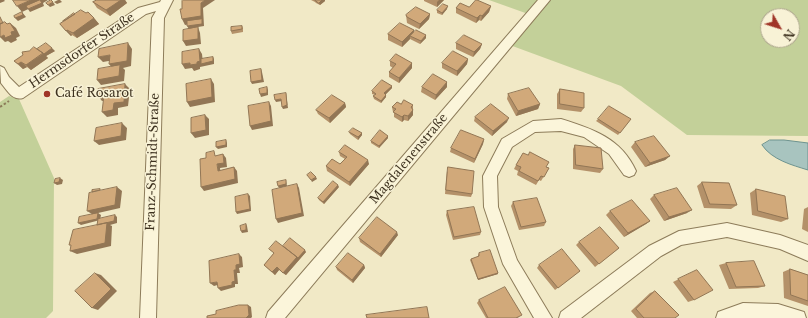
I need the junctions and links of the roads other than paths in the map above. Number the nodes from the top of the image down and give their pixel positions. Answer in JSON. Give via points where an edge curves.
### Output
{"nodes":[{"id":1,"x":544,"y":0,"type":"edge"},
{"id":2,"x":165,"y":3,"type":"edge"},
{"id":3,"x":0,"y":71,"type":"edge"},
{"id":4,"x":629,"y":171,"type":"dead end"},
{"id":5,"x":808,"y":253,"type":"edge"},
{"id":6,"x":148,"y":318,"type":"edge"},
{"id":7,"x":274,"y":318,"type":"edge"},
{"id":8,"x":544,"y":318,"type":"edge"},
{"id":9,"x":567,"y":318,"type":"edge"},
{"id":10,"x":724,"y":318,"type":"edge"},
{"id":11,"x":798,"y":318,"type":"edge"}],
"edges":[{"from":1,"to":7,"type":"street","name":"Magdalenenstraße"},
{"from":2,"to":3,"type":"street","name":"Hermsdorfer Straße","via":[[142,11],[18,94]]},
{"from":2,"to":6,"type":"street","name":"Franz-Schmidt-Straße","via":[[158,18]]},
{"from":4,"to":8,"type":"street","via":[[614,150],[588,132],[561,125],[533,127],[508,143],[490,176],[491,207],[511,264]]},
{"from":5,"to":9,"type":"street","via":[[780,242],[727,230],[679,238],[655,251]]},
{"from":10,"to":11,"type":"street","via":[[743,311],[778,312]]}]}
